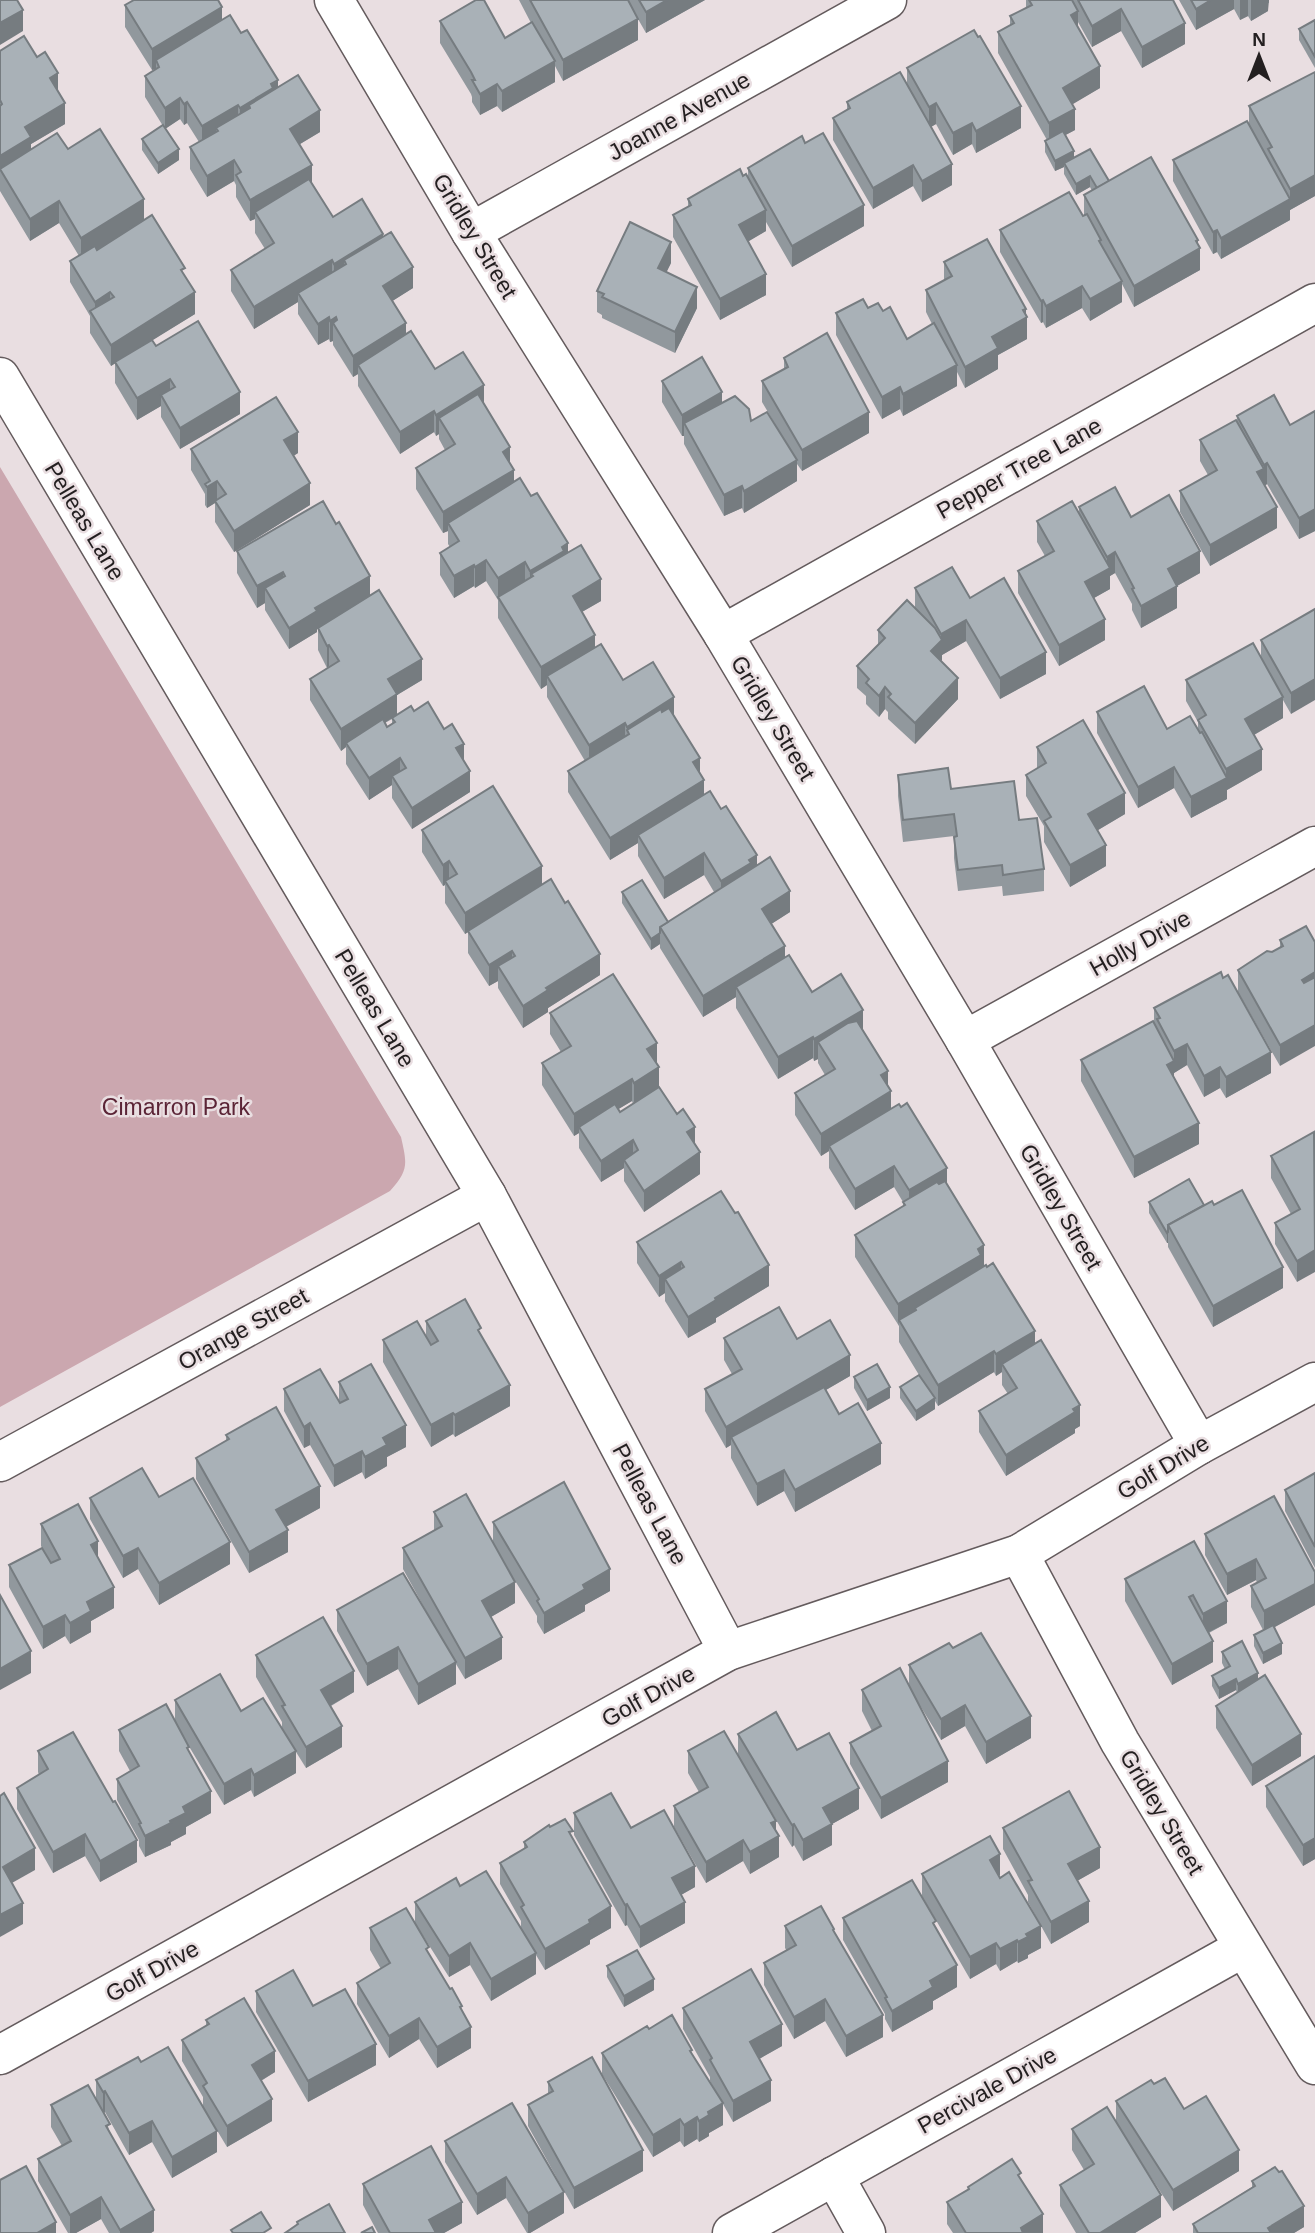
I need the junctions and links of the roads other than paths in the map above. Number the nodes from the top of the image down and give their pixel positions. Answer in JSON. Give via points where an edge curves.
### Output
{"nodes":[{"id":1,"x":334,"y":0,"type":"edge"},
{"id":2,"x":887,"y":0,"type":"edge"},
{"id":3,"x":471,"y":232,"type":"junction"},
{"id":4,"x":1315,"y":303,"type":"edge"},
{"id":5,"x":0,"y":377,"type":"edge"},
{"id":6,"x":723,"y":634,"type":"junction"},
{"id":7,"x":1315,"y":846,"type":"edge"},
{"id":8,"x":965,"y":1040,"type":"junction"},
{"id":9,"x":487,"y":1196,"type":"junction"},
{"id":10,"x":1315,"y":1382,"type":"edge"},
{"id":11,"x":1199,"y":1445,"type":"junction"},
{"id":12,"x":0,"y":1462,"type":"edge"},
{"id":13,"x":1019,"y":1554,"type":"junction"},
{"id":14,"x":729,"y":1651,"type":"junction"},
{"id":15,"x":1243,"y":1948,"type":"junction"},
{"id":16,"x":0,"y":2056,"type":"edge"},
{"id":17,"x":1315,"y":2065,"type":"edge"},
{"id":18,"x":834,"y":2176,"type":"junction"},
{"id":19,"x":732,"y":2233,"type":"edge"},
{"id":20,"x":866,"y":2233,"type":"edge"}],
"edges":[{"from":1,"to":3,"type":"street","name":"Gridley Street"},
{"from":2,"to":3,"type":"street","name":"Joanne Avenue"},
{"from":3,"to":6,"type":"street","name":"Gridley Street"},
{"from":4,"to":6,"type":"street","name":"Pepper Tree Lane"},
{"from":5,"to":9,"type":"street","name":"Pelleas Lane"},
{"from":6,"to":8,"type":"street","name":"Gridley Street"},
{"from":7,"to":8,"type":"street","name":"Holly Drive"},
{"from":8,"to":11,"type":"street","name":"Gridley Street"},
{"from":9,"to":12,"type":"street","name":"Orange Street"},
{"from":9,"to":14,"type":"street","name":"Pelleas Lane"},
{"from":10,"to":11,"type":"street","name":"Golf Drive"},
{"from":11,"to":13,"type":"street","name":"Golf Drive"},
{"from":13,"to":14,"type":"street","name":"Golf Drive"},
{"from":13,"to":15,"type":"street","name":"Gridley Street","via":[[1120,1742]]},
{"from":14,"to":16,"type":"street","name":"Golf Drive"},
{"from":15,"to":17,"type":"street","name":"Gridley Street"},
{"from":15,"to":18,"type":"street","name":"Percivale Drive"},
{"from":18,"to":19,"type":"street","name":"Percivale Drive"},
{"from":18,"to":20,"type":"street"}]}
